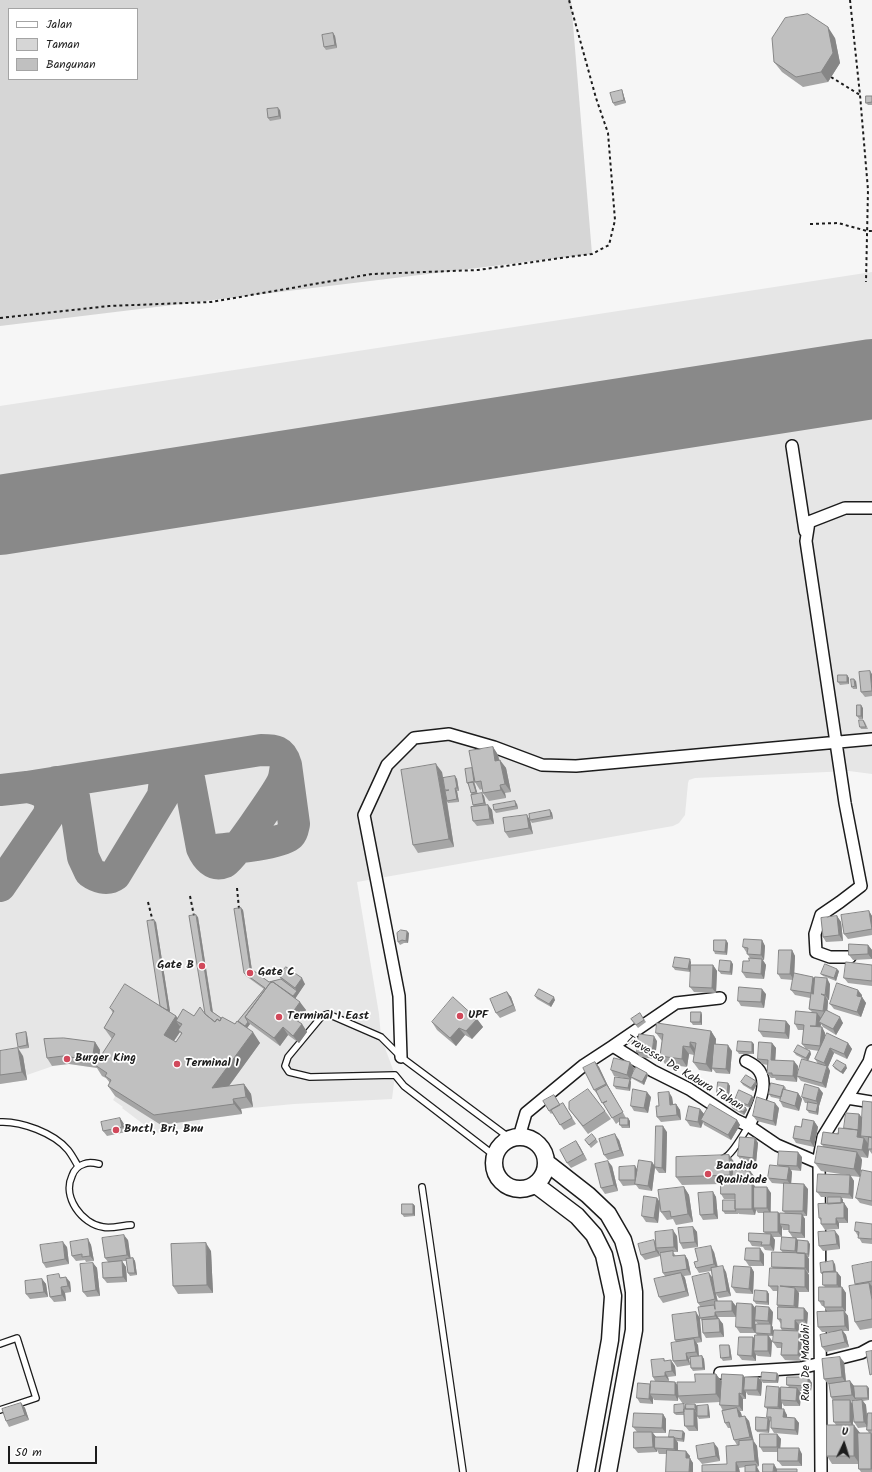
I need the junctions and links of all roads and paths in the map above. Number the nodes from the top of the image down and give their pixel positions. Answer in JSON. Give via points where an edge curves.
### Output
{"nodes":[{"id":1,"x":570,"y":0,"type":"edge"},
{"id":2,"x":850,"y":0,"type":"edge"},
{"id":3,"x":831,"y":78,"type":"dead end"},
{"id":4,"x":860,"y":95,"type":"junction"},
{"id":5,"x":810,"y":224,"type":"dead end"},
{"id":6,"x":867,"y":231,"type":"junction"},
{"id":7,"x":872,"y":231,"type":"edge"},
{"id":8,"x":866,"y":282,"type":"dead end"},
{"id":9,"x":0,"y":318,"type":"edge"},
{"id":10,"x":792,"y":446,"type":"dead end"},
{"id":11,"x":872,"y":508,"type":"edge"},
{"id":12,"x":806,"y":541,"type":"junction"},
{"id":13,"x":872,"y":739,"type":"edge"},
{"id":14,"x":836,"y":742,"type":"junction"},
{"id":15,"x":237,"y":888,"type":"dead end"},
{"id":16,"x":190,"y":896,"type":"dead end"},
{"id":17,"x":148,"y":902,"type":"dead end"},
{"id":18,"x":240,"y":911,"type":"edge"},
{"id":19,"x":194,"y":918,"type":"edge"},
{"id":20,"x":153,"y":923,"type":"edge"},
{"id":21,"x":850,"y":957,"type":"edge"},
{"id":22,"x":720,"y":998,"type":"dead end"},
{"id":23,"x":613,"y":1046,"type":"junction"},
{"id":24,"x":872,"y":1051,"type":"edge"},
{"id":25,"x":401,"y":1057,"type":"junction"},
{"id":26,"x":746,"y":1061,"type":"dead end"},
{"id":27,"x":847,"y":1098,"type":"junction"},
{"id":28,"x":872,"y":1102,"type":"edge"},
{"id":29,"x":0,"y":1122,"type":"edge"},
{"id":30,"x":749,"y":1126,"type":"junction"},
{"id":31,"x":515,"y":1138,"type":"junction"},
{"id":32,"x":495,"y":1156,"type":"junction"},
{"id":33,"x":718,"y":1159,"type":"edge"},
{"id":34,"x":547,"y":1163,"type":"junction"},
{"id":35,"x":819,"y":1163,"type":"junction"},
{"id":36,"x":99,"y":1164,"type":"dead end"},
{"id":37,"x":78,"y":1166,"type":"junction"},
{"id":38,"x":536,"y":1185,"type":"junction"},
{"id":39,"x":422,"y":1187,"type":"dead end"},
{"id":40,"x":131,"y":1225,"type":"dead end"},
{"id":41,"x":0,"y":1344,"type":"edge"},
{"id":42,"x":872,"y":1347,"type":"edge"},
{"id":43,"x":820,"y":1364,"type":"junction"},
{"id":44,"x":720,"y":1373,"type":"dead end"},
{"id":45,"x":0,"y":1410,"type":"edge"},
{"id":46,"x":463,"y":1472,"type":"edge"},
{"id":47,"x":586,"y":1472,"type":"edge"},
{"id":48,"x":608,"y":1472,"type":"edge"},
{"id":49,"x":821,"y":1472,"type":"edge"}],
"edges":[{"from":1,"to":9,"type":"path","via":[[608,133],[615,220],[609,244],[592,254],[478,270],[372,274],[211,302],[109,306]]},
{"from":2,"to":4,"type":"path"},
{"from":3,"to":4,"type":"path"},
{"from":4,"to":6,"type":"path","via":[[868,190]]},
{"from":5,"to":6,"type":"path","via":[[838,223]]},
{"from":6,"to":7,"type":"path"},
{"from":6,"to":8,"type":"path"},
{"from":10,"to":12,"type":"street"},
{"from":11,"to":12,"type":"street","via":[[845,508],[809,522]]},
{"from":12,"to":14,"type":"street"},
{"from":13,"to":14,"type":"street"},
{"from":14,"to":21,"type":"street","via":[[861,886],[822,915],[815,934],[816,952],[830,957]]},
{"from":14,"to":25,"type":"street","via":[[576,766],[542,764],[449,734],[414,738],[387,765],[364,815],[399,996]]},
{"from":15,"to":18,"type":"path"},
{"from":16,"to":19,"type":"path"},
{"from":17,"to":20,"type":"path"},
{"from":22,"to":23,"type":"street","via":[[676,1002]]},
{"from":23,"to":30,"type":"street","name":"Travessa De Kabura Tahan"},
{"from":23,"to":31,"type":"street","name":"Travessa De Kabura Tahan","via":[[584,1065],[526,1113]]},
{"from":24,"to":27,"type":"street","name":"Rua De Madohi"},
{"from":25,"to":31,"type":"lane"},
{"from":25,"to":32,"type":"lane","via":[[380,1037],[328,1014],[322,1016],[288,1057],[285,1066],[290,1072],[310,1077],[395,1075],[404,1086]]},
{"from":26,"to":30,"type":"street","via":[[762,1075],[763,1085]]},
{"from":27,"to":28,"type":"street"},
{"from":27,"to":35,"type":"street","name":"Rua De Madohi","via":[[823,1137]]},
{"from":29,"to":37,"type":"lane","via":[[32,1128],[55,1138],[68,1150]]},
{"from":30,"to":33,"type":"lane","via":[[733,1152],[726,1158]]},
{"from":30,"to":35,"type":"street","name":"Travessa De Kabura Tahan","via":[[777,1145]]},
{"from":31,"to":32,"type":"street","via":[[504,1143]]},
{"from":31,"to":34,"type":"street","via":[[531,1140],[541,1147]]},
{"from":32,"to":38,"type":"street","via":[[494,1166],[505,1184],[514,1188]]},
{"from":34,"to":38,"type":"street","via":[[545,1172]]},
{"from":34,"to":48,"type":"street","via":[[608,1214],[622,1240],[630,1265],[634,1292],[634,1330]]},
{"from":35,"to":43,"type":"street","name":"Rua De Madohi"},
{"from":36,"to":37,"type":"lane","via":[[85,1163]]},
{"from":37,"to":40,"type":"lane","via":[[68,1184],[76,1208],[86,1221],[104,1227]]},
{"from":38,"to":47,"type":"street","via":[[577,1216],[594,1235],[604,1255],[612,1296],[610,1340]]},
{"from":39,"to":46,"type":"lane"},
{"from":41,"to":45,"type":"lane","via":[[17,1338],[36,1398]]},
{"from":42,"to":43,"type":"street"},
{"from":43,"to":44,"type":"street","via":[[801,1368]]},
{"from":43,"to":49,"type":"street","name":"Rua De Madohi"}]}
